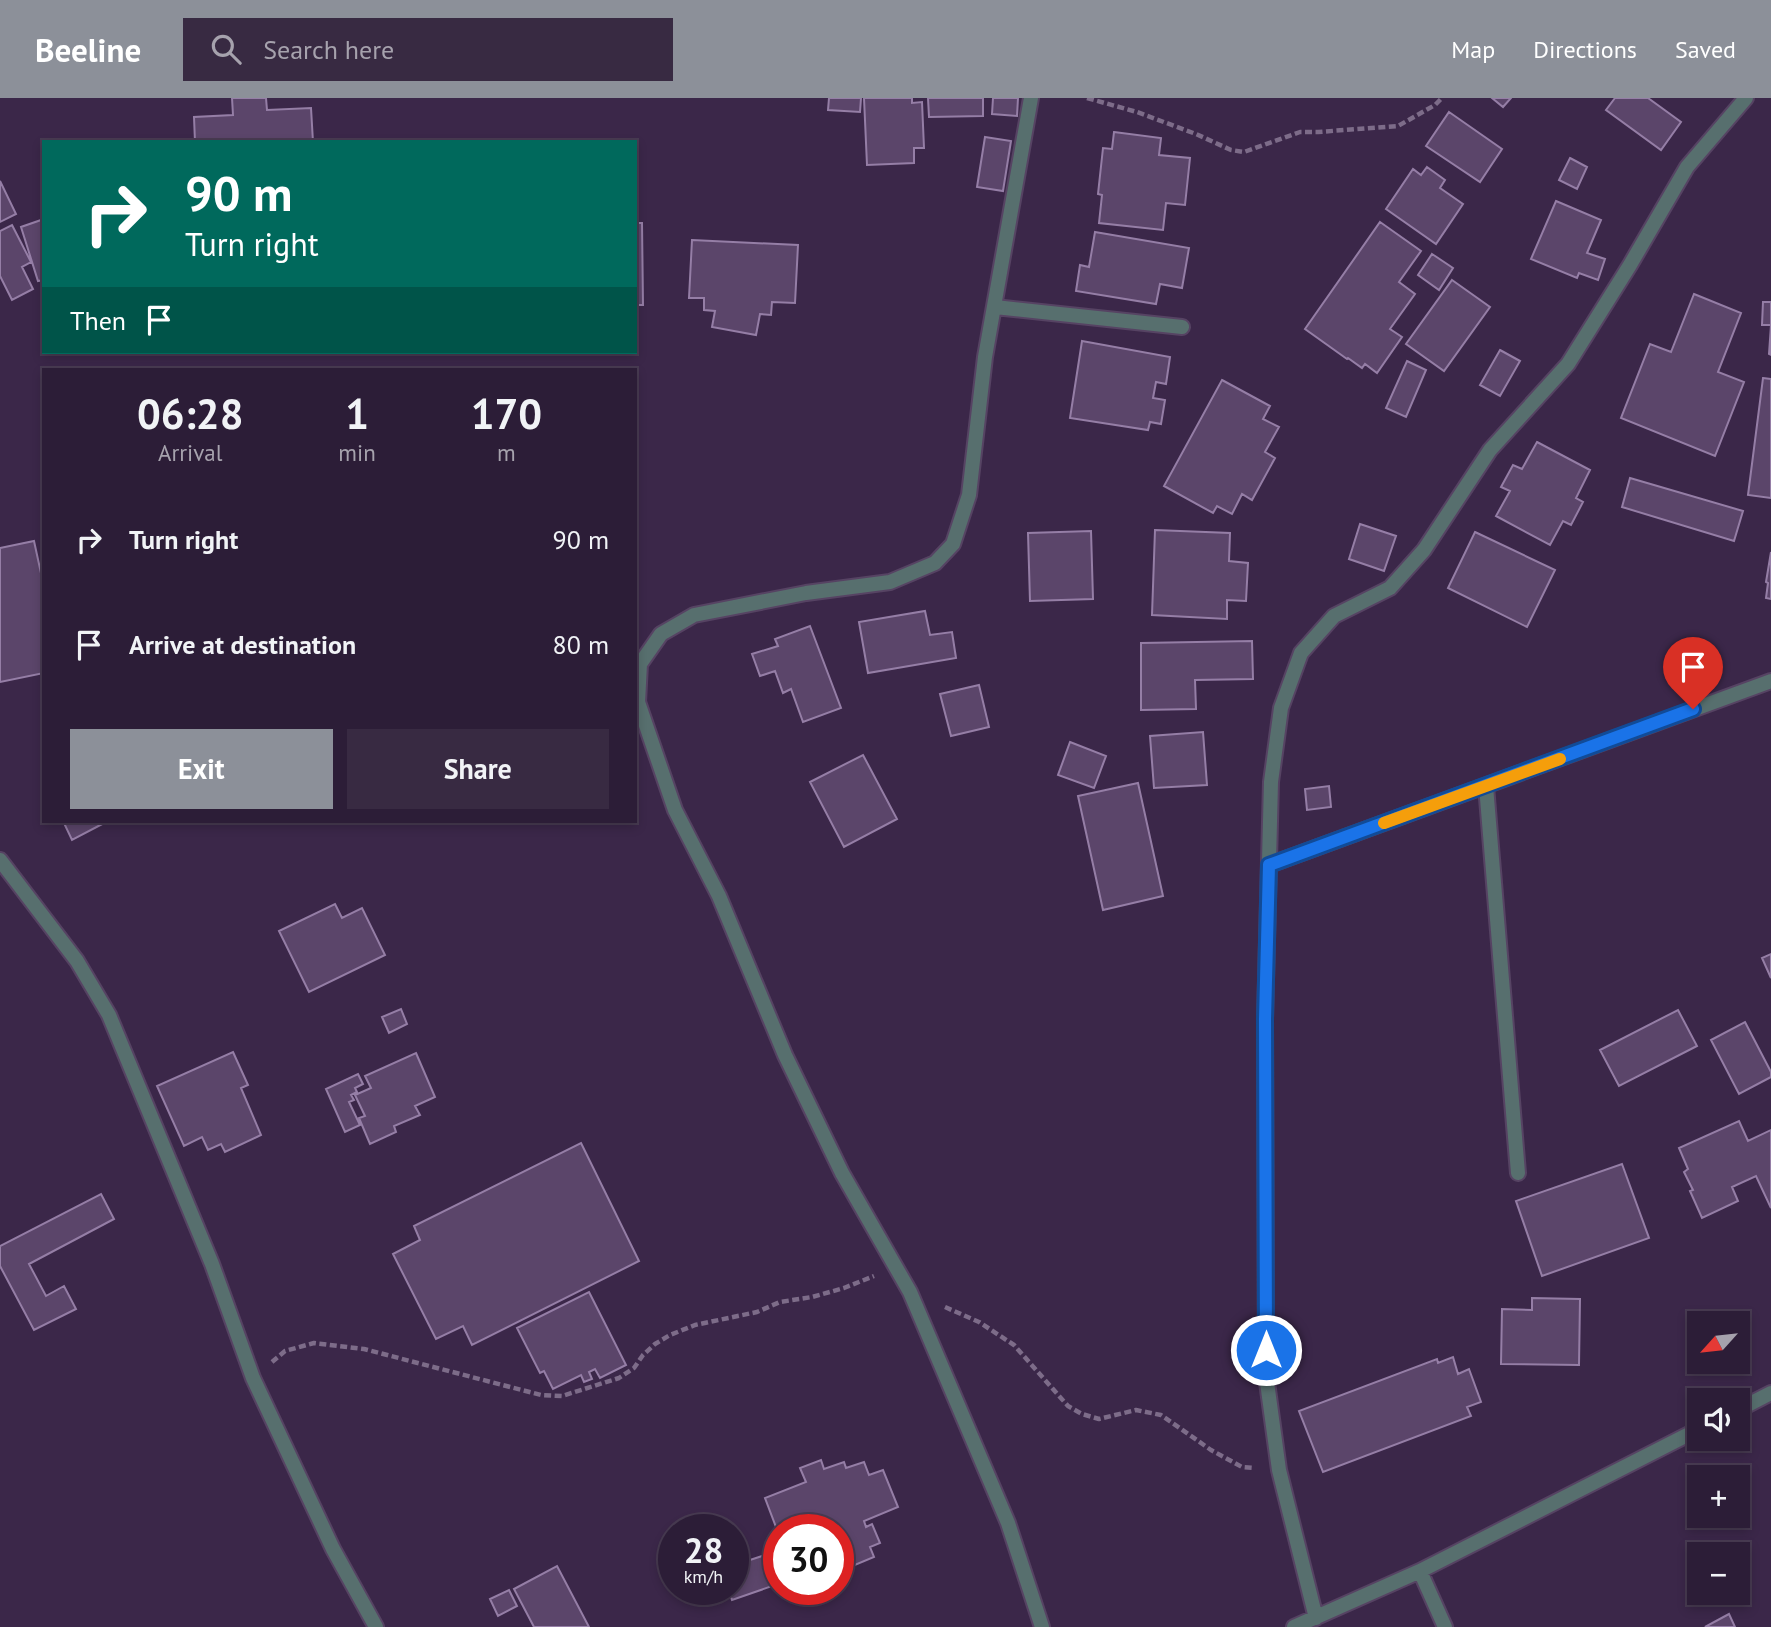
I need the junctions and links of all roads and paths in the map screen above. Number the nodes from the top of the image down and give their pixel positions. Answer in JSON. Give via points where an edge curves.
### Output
{"nodes":[{"id":1,"x":1031,"y":98,"type":"edge"},
{"id":2,"x":1087,"y":98,"type":"edge"},
{"id":3,"x":1442,"y":98,"type":"edge"},
{"id":4,"x":1746,"y":98,"type":"edge"},
{"id":5,"x":995,"y":307,"type":"junction"},
{"id":6,"x":1182,"y":327,"type":"dead end"},
{"id":7,"x":1771,"y":681,"type":"edge"},
{"id":8,"x":1486,"y":786,"type":"junction"},
{"id":9,"x":0,"y":860,"type":"edge"},
{"id":10,"x":1269,"y":865,"type":"junction"},
{"id":11,"x":1518,"y":1173,"type":"dead end"},
{"id":12,"x":895,"y":1267,"type":"junction"},
{"id":13,"x":910,"y":1293,"type":"junction"},
{"id":14,"x":253,"y":1378,"type":"junction"},
{"id":15,"x":1771,"y":1393,"type":"edge"},
{"id":16,"x":1750,"y":1404,"type":"edge"},
{"id":17,"x":1687,"y":1435,"type":"edge"},
{"id":18,"x":1279,"y":1471,"type":"junction"},
{"id":19,"x":1420,"y":1571,"type":"junction"},
{"id":20,"x":1316,"y":1618,"type":"junction"},
{"id":21,"x":376,"y":1627,"type":"edge"},
{"id":22,"x":1042,"y":1627,"type":"edge"},
{"id":23,"x":1294,"y":1627,"type":"edge"},
{"id":24,"x":1445,"y":1627,"type":"edge"}],
"edges":[{"from":1,"to":5,"type":"street"},
{"from":2,"to":3,"type":"path","via":[[1244,152],[1300,132],[1398,126]]},
{"from":4,"to":10,"type":"street","via":[[1687,167],[1568,364],[1490,450],[1424,550],[1390,588],[1334,616],[1301,653],[1281,708],[1271,782]]},
{"from":5,"to":6,"type":"street"},
{"from":5,"to":12,"type":"street","via":[[969,495],[953,544],[935,563],[890,582],[694,615],[661,634],[640,664],[638,702],[675,810],[719,896],[790,1067]]},
{"from":7,"to":8,"type":"street"},
{"from":8,"to":10,"type":"street"},
{"from":8,"to":11,"type":"street"},
{"from":9,"to":14,"type":"street","via":[[77,961],[109,1014],[212,1264]]},
{"from":10,"to":18,"type":"street","via":[[1266,1375]]},
{"from":12,"to":13,"type":"street"},
{"from":12,"to":14,"type":"path","via":[[844,1288],[695,1325],[655,1343],[619,1378],[562,1396],[541,1395],[364,1349],[314,1343],[285,1351]]},
{"from":13,"to":18,"type":"path","via":[[979,1322],[1014,1345],[1068,1406],[1082,1414],[1099,1419],[1136,1410],[1161,1415],[1242,1467]]},
{"from":13,"to":22,"type":"street","via":[[1008,1523]]},
{"from":14,"to":21,"type":"street","via":[[333,1549]]},
{"from":15,"to":16,"type":"street"},
{"from":17,"to":19,"type":"street"},
{"from":18,"to":20,"type":"street"},
{"from":19,"to":20,"type":"street"},
{"from":19,"to":24,"type":"street"},
{"from":20,"to":23,"type":"street"}]}
